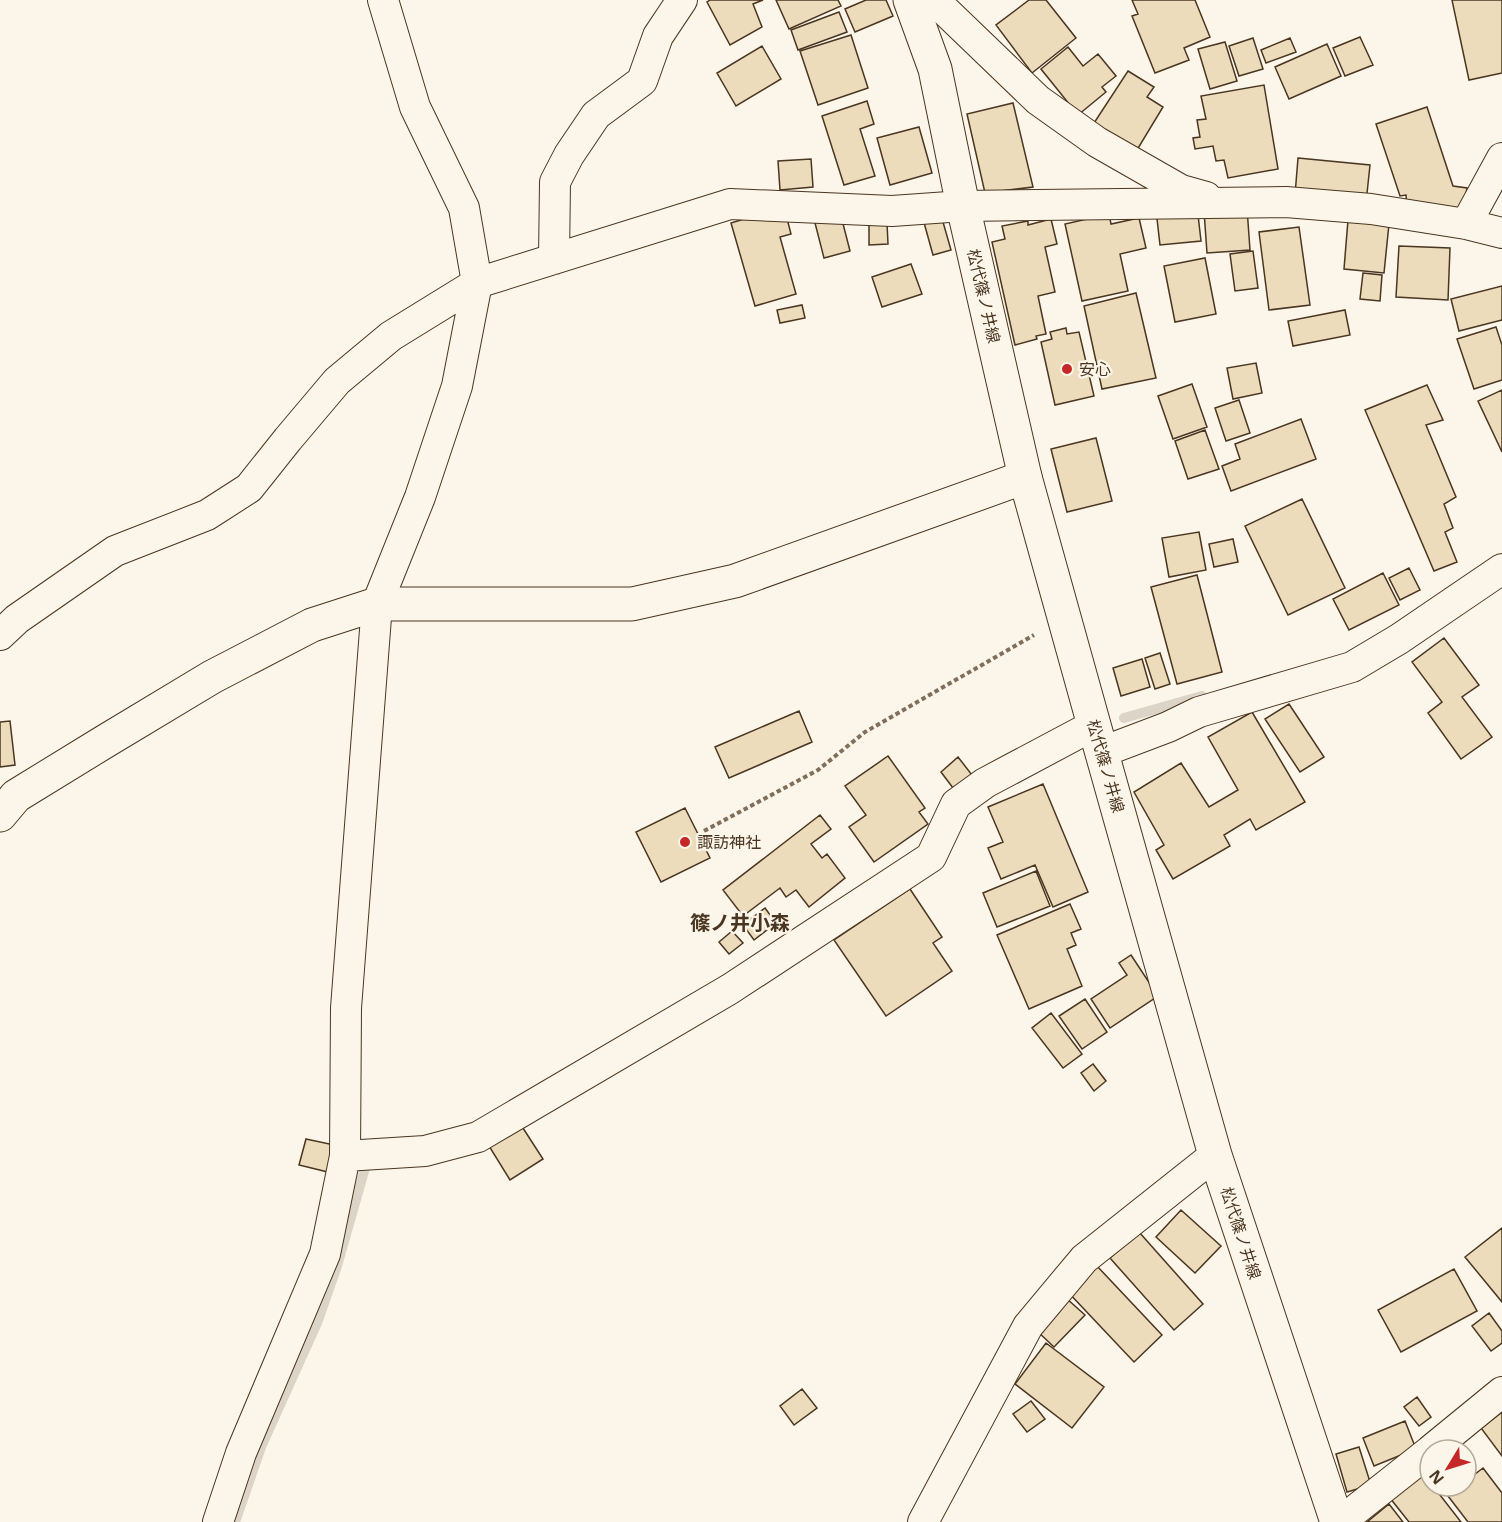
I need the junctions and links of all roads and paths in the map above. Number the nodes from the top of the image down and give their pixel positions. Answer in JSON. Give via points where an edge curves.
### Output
{"nodes":[{"id":1,"x":383,"y":0,"type":"edge"},
{"id":2,"x":682,"y":0,"type":"edge"},
{"id":3,"x":910,"y":0,"type":"edge"},
{"id":4,"x":934,"y":0,"type":"edge"},
{"id":5,"x":1502,"y":158,"type":"edge"},
{"id":6,"x":1225,"y":203,"type":"junction"},
{"id":7,"x":963,"y":206,"type":"junction"},
{"id":8,"x":1466,"y":224,"type":"junction"},
{"id":9,"x":1502,"y":233,"type":"edge"},
{"id":10,"x":554,"y":259,"type":"junction"},
{"id":11,"x":477,"y":283,"type":"junction"},
{"id":12,"x":1025,"y":477,"type":"junction"},
{"id":13,"x":1502,"y":568,"type":"edge"},
{"id":14,"x":377,"y":604,"type":"junction"},
{"id":15,"x":1065,"y":622,"type":"junction"},
{"id":16,"x":0,"y":636,"type":"edge"},
{"id":17,"x":1098,"y":739,"type":"junction"},
{"id":18,"x":0,"y":815,"type":"edge"},
{"id":19,"x":704,"y":831,"type":"dead end"},
{"id":20,"x":1215,"y":1155,"type":"junction"},
{"id":21,"x":345,"y":1156,"type":"junction"},
{"id":22,"x":1502,"y":1392,"type":"edge"},
{"id":23,"x":1445,"y":1438,"type":"edge"},
{"id":24,"x":1418,"y":1459,"type":"edge"},
{"id":25,"x":218,"y":1522,"type":"edge"},
{"id":26,"x":923,"y":1522,"type":"edge"},
{"id":27,"x":1339,"y":1522,"type":"edge"}],
"edges":[{"from":1,"to":11,"type":"street","via":[[415,107],[464,208]]},
{"from":2,"to":10,"type":"street","via":[[658,36],[642,81],[596,115],[555,182]]},
{"from":3,"to":7,"type":"main road","name":"松代篠ノ井線","via":[[934,69]]},
{"from":4,"to":6,"type":"street","via":[[1038,100],[1097,141],[1181,190]]},
{"from":5,"to":8,"type":"street"},
{"from":6,"to":7,"type":"street"},
{"from":6,"to":8,"type":"street","via":[[1286,201]]},
{"from":7,"to":10,"type":"street","via":[[892,211],[730,204]]},
{"from":7,"to":12,"type":"main road","name":"松代篠ノ井線"},
{"from":8,"to":9,"type":"street"},
{"from":10,"to":11,"type":"street"},
{"from":11,"to":14,"type":"street","via":[[457,386],[420,497]]},
{"from":11,"to":16,"type":"street","via":[[391,336],[337,381],[249,489],[207,515],[115,551],[17,619]]},
{"from":12,"to":14,"type":"main road","via":[[735,581],[632,604]]},
{"from":12,"to":15,"type":"main road","name":"松代篠ノ井線"},
{"from":13,"to":17,"type":"street","via":[[1352,667],[1199,712],[1168,727]]},
{"from":14,"to":18,"type":"main road","via":[[312,626],[212,677],[16,796]]},
{"from":14,"to":21,"type":"street","via":[[346,1008]]},
{"from":15,"to":17,"type":"main road","name":"松代篠ノ井線"},
{"from":15,"to":19,"type":"path","via":[[1047,628],[865,732],[818,770]]},
{"from":17,"to":20,"type":"main road","name":"松代篠ノ井線"},
{"from":17,"to":21,"type":"street","via":[[985,783],[956,804],[931,858],[730,989],[478,1137],[425,1151]]},
{"from":20,"to":26,"type":"street","via":[[1084,1259],[1028,1326]]},
{"from":20,"to":27,"type":"main road","name":"松代篠ノ井線"},
{"from":21,"to":25,"type":"street","via":[[325,1254],[241,1453]]},
{"from":22,"to":23,"type":"street"},
{"from":24,"to":27,"type":"street"}]}
